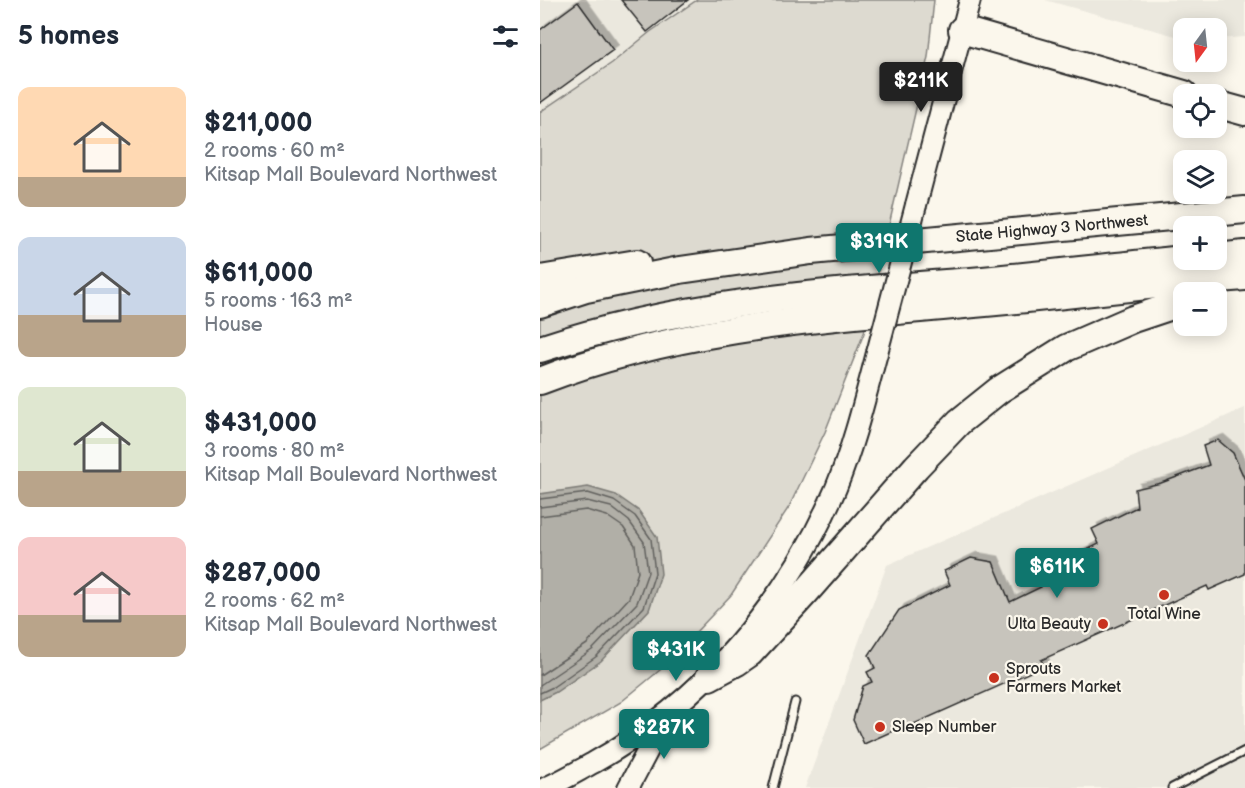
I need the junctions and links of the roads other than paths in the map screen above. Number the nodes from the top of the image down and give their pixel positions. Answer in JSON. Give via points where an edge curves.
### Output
{"nodes":[{"id":1,"x":970,"y":0,"type":"edge"},
{"id":2,"x":962,"y":30,"type":"junction"},
{"id":3,"x":1173,"y":91,"type":"edge"},
{"id":4,"x":1227,"y":107,"type":"edge"},
{"id":5,"x":1245,"y":112,"type":"edge"},
{"id":6,"x":1245,"y":210,"type":"edge"},
{"id":7,"x":811,"y":251,"type":"junction"},
{"id":8,"x":1245,"y":254,"type":"edge"},
{"id":9,"x":1227,"y":255,"type":"edge"},
{"id":10,"x":1173,"y":260,"type":"edge"},
{"id":11,"x":1245,"y":277,"type":"edge"},
{"id":12,"x":540,"y":279,"type":"edge"},
{"id":13,"x":1245,"y":289,"type":"edge"},
{"id":14,"x":1227,"y":293,"type":"edge"},
{"id":15,"x":540,"y":304,"type":"edge"},
{"id":16,"x":1173,"y":306,"type":"edge"},
{"id":17,"x":540,"y":349,"type":"edge"},
{"id":18,"x":540,"y":381,"type":"edge"},
{"id":19,"x":709,"y":677,"type":"junction"},
{"id":20,"x":795,"y":702,"type":"dead end"},
{"id":21,"x":667,"y":715,"type":"junction"},
{"id":22,"x":1245,"y":751,"type":"edge"},
{"id":23,"x":551,"y":787,"type":"edge"},
{"id":24,"x":628,"y":788,"type":"edge"},
{"id":25,"x":773,"y":788,"type":"edge"},
{"id":26,"x":1172,"y":788,"type":"edge"}],
"edges":[{"from":1,"to":2,"type":"main road"},
{"from":2,"to":3,"type":"highway"},
{"from":2,"to":19,"type":"main road","bridge":true,"via":[[877,353],[836,486],[785,582]]},
{"from":4,"to":5,"type":"highway"},
{"from":6,"to":7,"type":"highway","name":"State Highway 3 Northwest"},
{"from":7,"to":12,"type":"highway","via":[[681,258]]},
{"from":7,"to":15,"type":"highway","name":"State Highway 3 Northwest","via":[[680,270],[586,289]]},
{"from":8,"to":9,"type":"highway"},
{"from":10,"to":17,"type":"highway","via":[[744,302],[643,320]]},
{"from":11,"to":18,"type":"highway","via":[[747,327],[655,345]]},
{"from":13,"to":14,"type":"highway"},
{"from":16,"to":19,"type":"highway","via":[[1066,348],[999,390],[959,422],[916,467],[750,653]]},
{"from":19,"to":21,"type":"main road"},
{"from":20,"to":25,"type":"lane"},
{"from":21,"to":23,"type":"main road","via":[[626,744]]},
{"from":21,"to":24,"type":"main road"},
{"from":22,"to":26,"type":"lane"}]}
